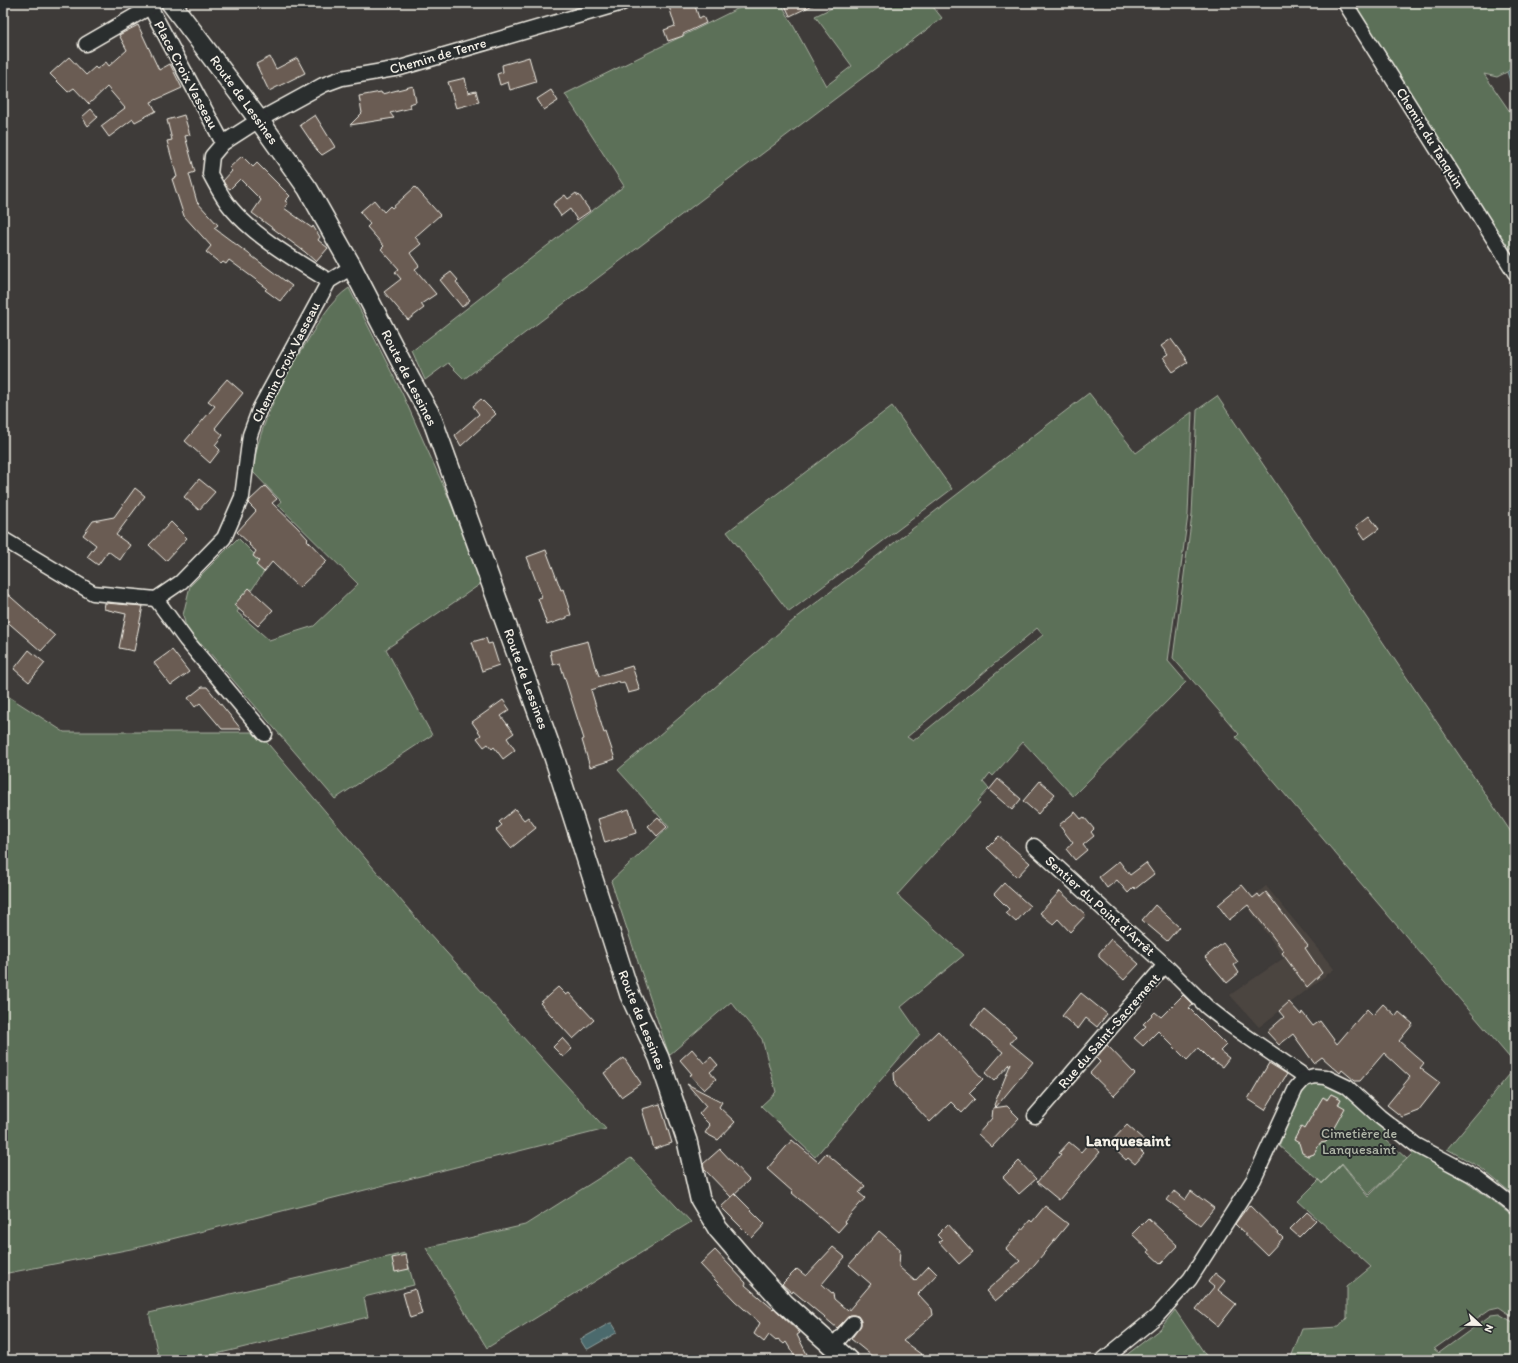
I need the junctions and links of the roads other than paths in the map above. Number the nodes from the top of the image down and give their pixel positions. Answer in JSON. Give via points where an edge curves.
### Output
{"nodes":[{"id":1,"x":171,"y":3,"type":"edge"},
{"id":2,"x":622,"y":3,"type":"edge"},
{"id":3,"x":1345,"y":3,"type":"edge"},
{"id":4,"x":150,"y":5,"type":"edge"},
{"id":5,"x":86,"y":44,"type":"dead end"},
{"id":6,"x":259,"y":120,"type":"junction"},
{"id":7,"x":223,"y":143,"type":"junction"},
{"id":8,"x":352,"y":267,"type":"junction"},
{"id":9,"x":1515,"y":273,"type":"edge"},
{"id":10,"x":329,"y":281,"type":"junction"},
{"id":11,"x":3,"y":539,"type":"edge"},
{"id":12,"x":156,"y":599,"type":"junction"},
{"id":13,"x":265,"y":734,"type":"dead end"},
{"id":14,"x":1034,"y":846,"type":"dead end"},
{"id":15,"x":1165,"y":965,"type":"junction"},
{"id":16,"x":1304,"y":1079,"type":"junction"},
{"id":17,"x":1035,"y":1116,"type":"dead end"},
{"id":18,"x":1515,"y":1207,"type":"edge"},
{"id":19,"x":853,"y":1323,"type":"dead end"},
{"id":20,"x":833,"y":1346,"type":"junction"},
{"id":21,"x":848,"y":1360,"type":"edge"},
{"id":22,"x":1103,"y":1360,"type":"edge"}],
"edges":[{"from":1,"to":6,"type":"main road","name":"Route de Lessines"},
{"from":2,"to":6,"type":"street","name":"Chemin de Tenre","via":[[400,68],[342,78],[323,85]]},
{"from":3,"to":9,"type":"street","name":"Chemin du Tanquin"},
{"from":4,"to":5,"type":"street"},
{"from":4,"to":7,"type":"street","name":"Place Croix Vasseau"},
{"from":6,"to":7,"type":"street","name":"Place Croix Vasseau"},
{"from":6,"to":8,"type":"main road","name":"Route de Lessines","via":[[308,189]]},
{"from":7,"to":10,"type":"street","name":"Place Croix Vasseau","via":[[212,156],[210,174],[231,208],[272,244]]},
{"from":8,"to":10,"type":"street"},
{"from":8,"to":20,"type":"main road","name":"Route de Lessines","via":[[431,416],[554,757],[630,996],[659,1058],[687,1141],[700,1199],[718,1229],[743,1258],[784,1303]]},
{"from":10,"to":12,"type":"street","name":"Chemin Croix Vasseau","via":[[260,408],[250,435],[242,497],[224,538],[182,582]]},
{"from":11,"to":12,"type":"street","via":[[93,593]]},
{"from":12,"to":13,"type":"street","via":[[186,640]]},
{"from":14,"to":15,"type":"street","name":"Sentier du Point d'Arrêt"},
{"from":15,"to":16,"type":"street","name":"Rue du Saint-Sacrement","via":[[1207,1007]]},
{"from":15,"to":17,"type":"street","name":"Rue du Saint-Sacrement"},
{"from":16,"to":18,"type":"street","via":[[1314,1076],[1326,1077],[1347,1086],[1380,1117],[1416,1145],[1476,1177]]},
{"from":16,"to":22,"type":"street","via":[[1296,1088],[1254,1179],[1190,1279],[1157,1316]]},
{"from":19,"to":20,"type":"street"},
{"from":20,"to":21,"type":"main road","name":"Route de Lessines"}]}
